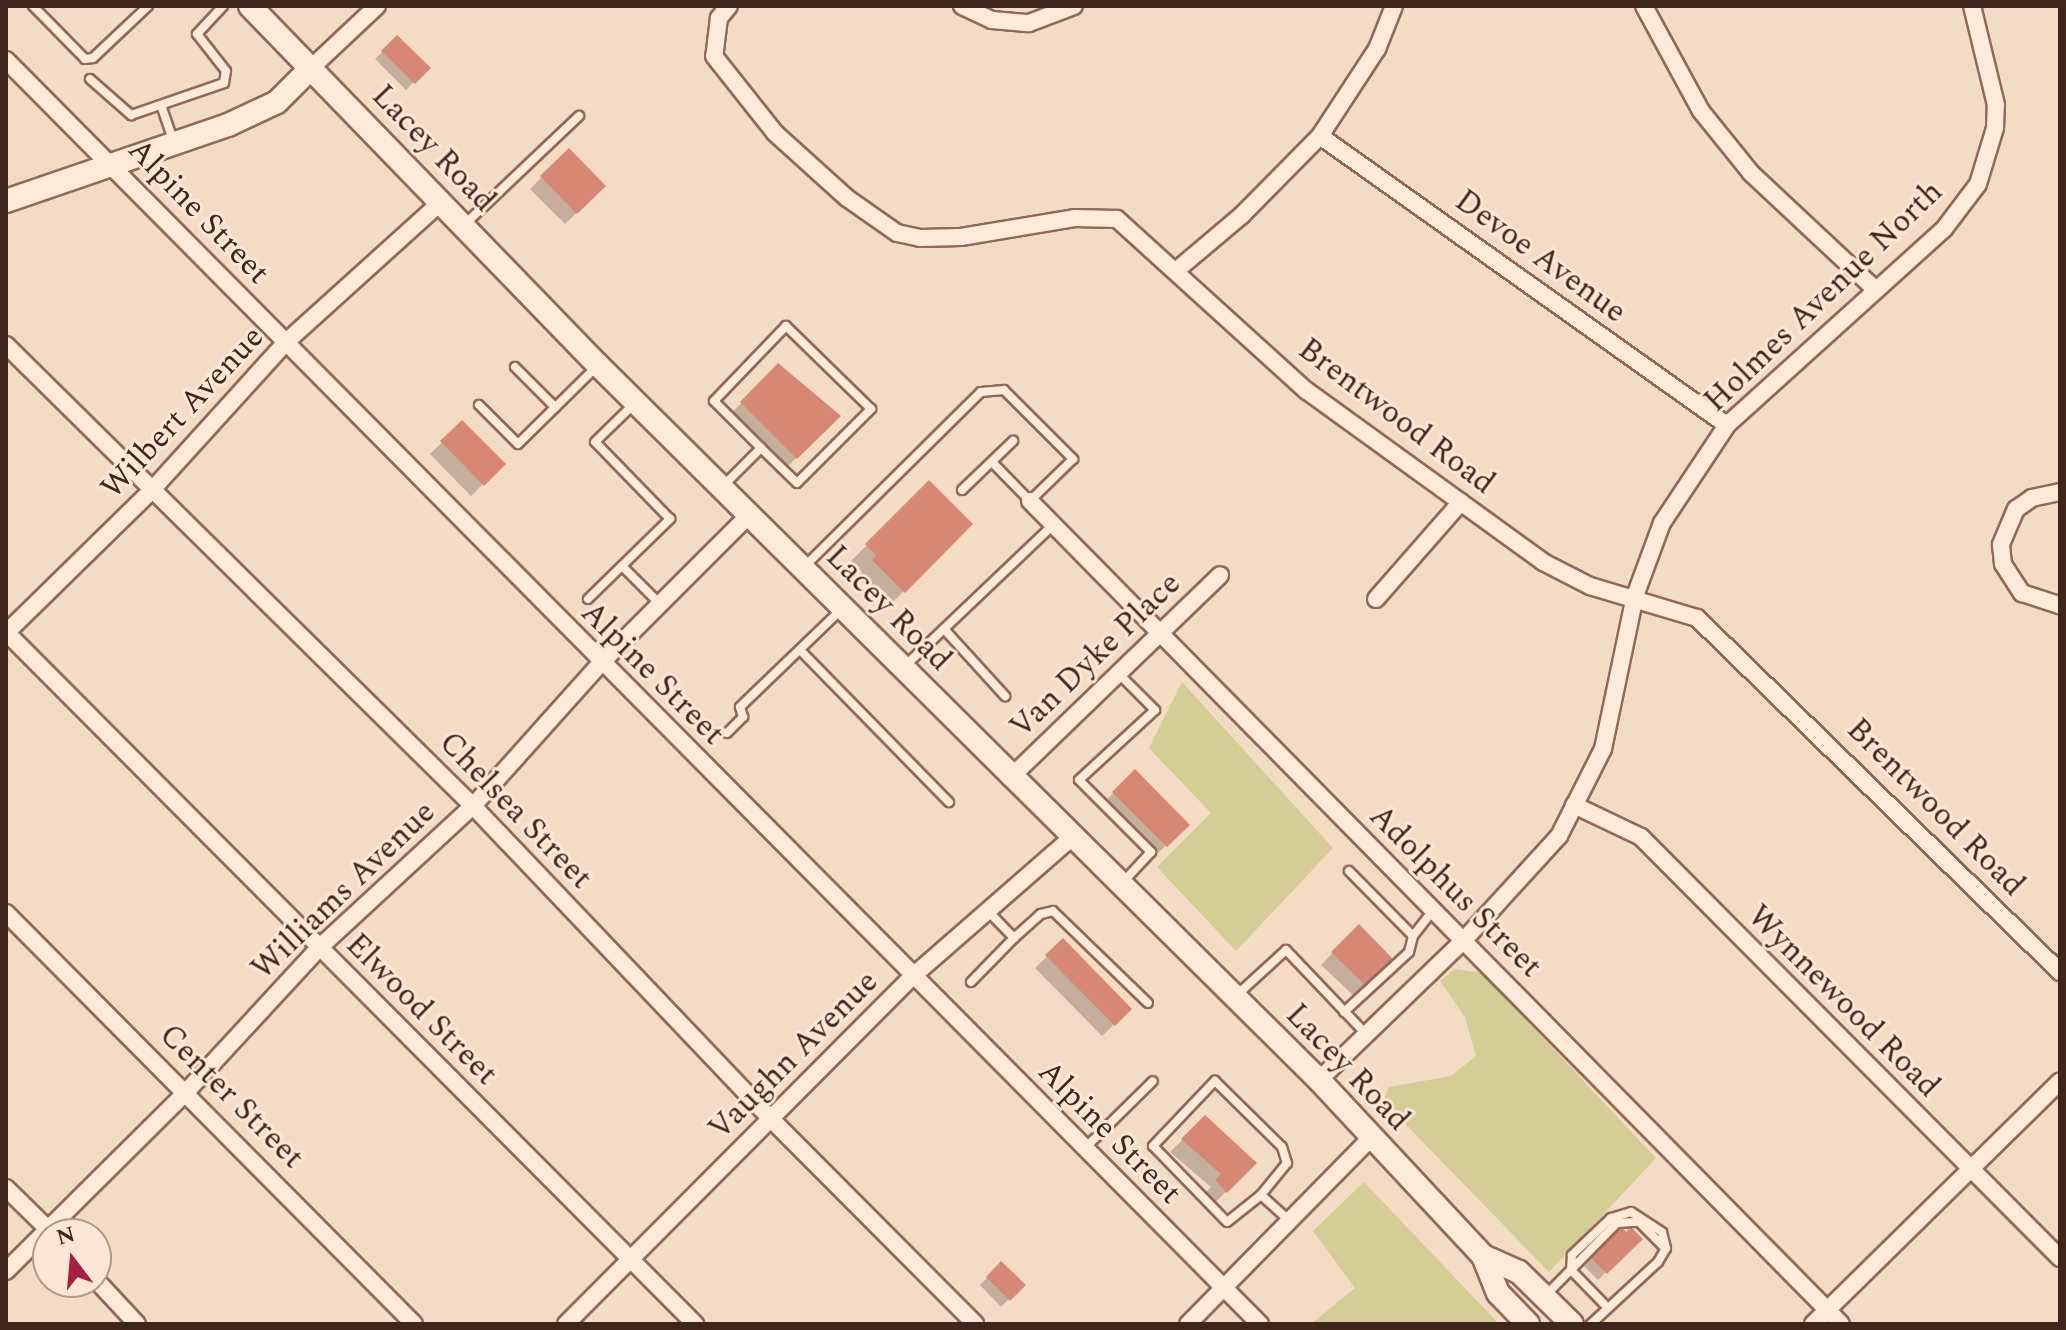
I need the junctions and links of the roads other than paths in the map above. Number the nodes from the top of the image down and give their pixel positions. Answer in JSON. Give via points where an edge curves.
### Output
{"nodes":[{"id":1,"x":33,"y":6,"type":"edge"},
{"id":2,"x":148,"y":6,"type":"edge"},
{"id":3,"x":223,"y":6,"type":"edge"},
{"id":4,"x":250,"y":6,"type":"edge"},
{"id":5,"x":377,"y":6,"type":"edge"},
{"id":6,"x":729,"y":6,"type":"edge"},
{"id":7,"x":962,"y":6,"type":"edge"},
{"id":8,"x":1074,"y":6,"type":"edge"},
{"id":9,"x":1394,"y":6,"type":"edge"},
{"id":10,"x":1644,"y":6,"type":"edge"},
{"id":11,"x":1972,"y":6,"type":"edge"},
{"id":12,"x":6,"y":60,"type":"edge"},
{"id":13,"x":310,"y":69,"type":"junction"},
{"id":14,"x":90,"y":79,"type":"dead end"},
{"id":15,"x":161,"y":105,"type":"junction"},
{"id":16,"x":579,"y":116,"type":"dead end"},
{"id":17,"x":1320,"y":136,"type":"junction"},
{"id":18,"x":174,"y":143,"type":"junction"},
{"id":19,"x":113,"y":164,"type":"junction"},
{"id":20,"x":6,"y":201,"type":"edge"},
{"id":21,"x":440,"y":203,"type":"junction"},
{"id":22,"x":463,"y":226,"type":"junction"},
{"id":23,"x":1178,"y":269,"type":"junction"},
{"id":24,"x":1876,"y":290,"type":"junction"},
{"id":25,"x":285,"y":343,"type":"junction"},
{"id":26,"x":6,"y":345,"type":"edge"},
{"id":27,"x":598,"y":365,"type":"junction"},
{"id":28,"x":515,"y":367,"type":"dead end"},
{"id":29,"x":636,"y":402,"type":"junction"},
{"id":30,"x":479,"y":405,"type":"dead end"},
{"id":31,"x":555,"y":407,"type":"junction"},
{"id":32,"x":1727,"y":425,"type":"junction"},
{"id":33,"x":1013,"y":441,"type":"dead end"},
{"id":34,"x":761,"y":448,"type":"junction"},
{"id":35,"x":992,"y":462,"type":"junction"},
{"id":36,"x":723,"y":487,"type":"junction"},
{"id":37,"x":962,"y":490,"type":"dead end"},
{"id":38,"x":151,"y":491,"type":"junction"},
{"id":39,"x":2060,"y":492,"type":"edge"},
{"id":40,"x":1030,"y":501,"type":"junction"},
{"id":41,"x":1461,"y":502,"type":"junction"},
{"id":42,"x":750,"y":514,"type":"junction"},
{"id":43,"x":1053,"y":525,"type":"junction"},
{"id":44,"x":622,"y":566,"type":"junction"},
{"id":45,"x":803,"y":569,"type":"junction"},
{"id":46,"x":1220,"y":575,"type":"dead end"},
{"id":47,"x":1635,"y":596,"type":"junction"},
{"id":48,"x":588,"y":599,"type":"dead end"},
{"id":49,"x":1376,"y":599,"type":"dead end"},
{"id":50,"x":660,"y":604,"type":"junction"},
{"id":51,"x":2060,"y":605,"type":"edge"},
{"id":52,"x":842,"y":609,"type":"junction"},
{"id":53,"x":944,"y":629,"type":"junction"},
{"id":54,"x":6,"y":633,"type":"edge"},
{"id":55,"x":1159,"y":637,"type":"junction"},
{"id":56,"x":800,"y":650,"type":"junction"},
{"id":57,"x":601,"y":663,"type":"junction"},
{"id":58,"x":902,"y":669,"type":"junction"},
{"id":59,"x":1119,"y":674,"type":"junction"},
{"id":60,"x":1005,"y":696,"type":"dead end"},
{"id":61,"x":727,"y":733,"type":"dead end"},
{"id":62,"x":1010,"y":778,"type":"junction"},
{"id":63,"x":949,"y":802,"type":"dead end"},
{"id":64,"x":1574,"y":805,"type":"junction"},
{"id":65,"x":473,"y":806,"type":"junction"},
{"id":66,"x":1071,"y":838,"type":"junction"},
{"id":67,"x":1349,"y":871,"type":"dead end"},
{"id":68,"x":1119,"y":885,"type":"junction"},
{"id":69,"x":1434,"y":909,"type":"junction"},
{"id":70,"x":987,"y":910,"type":"junction"},
{"id":71,"x":6,"y":913,"type":"edge"},
{"id":72,"x":1413,"y":936,"type":"junction"},
{"id":73,"x":1014,"y":938,"type":"junction"},
{"id":74,"x":1464,"y":940,"type":"junction"},
{"id":75,"x":320,"y":947,"type":"junction"},
{"id":76,"x":2060,"y":972,"type":"edge"},
{"id":77,"x":913,"y":976,"type":"junction"},
{"id":78,"x":971,"y":982,"type":"dead end"},
{"id":79,"x":1234,"y":998,"type":"junction"},
{"id":80,"x":1148,"y":1003,"type":"dead end"},
{"id":81,"x":1344,"y":1012,"type":"junction"},
{"id":82,"x":1366,"y":1034,"type":"junction"},
{"id":83,"x":1319,"y":1080,"type":"junction"},
{"id":84,"x":1153,"y":1081,"type":"dead end"},
{"id":85,"x":2060,"y":1081,"type":"edge"},
{"id":86,"x":187,"y":1091,"type":"junction"},
{"id":87,"x":771,"y":1119,"type":"junction"},
{"id":88,"x":1371,"y":1138,"type":"junction"},
{"id":89,"x":1085,"y":1148,"type":"junction"},
{"id":90,"x":1970,"y":1170,"type":"junction"},
{"id":91,"x":6,"y":1188,"type":"edge"},
{"id":92,"x":1261,"y":1195,"type":"junction"},
{"id":93,"x":37,"y":1218,"type":"edge"},
{"id":94,"x":65,"y":1218,"type":"edge"},
{"id":95,"x":1290,"y":1221,"type":"junction"},
{"id":96,"x":32,"y":1248,"type":"edge"},
{"id":97,"x":1483,"y":1256,"type":"junction"},
{"id":98,"x":2060,"y":1258,"type":"edge"},
{"id":99,"x":630,"y":1260,"type":"junction"},
{"id":100,"x":1571,"y":1270,"type":"junction"},
{"id":101,"x":6,"y":1271,"type":"edge"},
{"id":102,"x":1224,"y":1288,"type":"junction"},
{"id":103,"x":112,"y":1297,"type":"edge"},
{"id":104,"x":1544,"y":1297,"type":"junction"},
{"id":105,"x":1608,"y":1308,"type":"junction"},
{"id":106,"x":1827,"y":1310,"type":"junction"},
{"id":107,"x":137,"y":1324,"type":"edge"},
{"id":108,"x":414,"y":1324,"type":"edge"},
{"id":109,"x":566,"y":1324,"type":"edge"},
{"id":110,"x":695,"y":1324,"type":"edge"},
{"id":111,"x":975,"y":1324,"type":"edge"},
{"id":112,"x":1188,"y":1324,"type":"edge"},
{"id":113,"x":1260,"y":1324,"type":"edge"},
{"id":114,"x":1528,"y":1324,"type":"edge"},
{"id":115,"x":1572,"y":1324,"type":"edge"},
{"id":116,"x":1591,"y":1324,"type":"edge"},
{"id":117,"x":1813,"y":1324,"type":"edge"},
{"id":118,"x":1841,"y":1324,"type":"edge"}],
"edges":[{"from":1,"to":2,"type":"lane","via":[[85,59],[93,58]]},
{"from":3,"to":15,"type":"lane","via":[[197,34],[228,77]]},
{"from":4,"to":13,"type":"main road","name":"Lacey Road"},
{"from":5,"to":13,"type":"street"},
{"from":6,"to":23,"type":"street","name":"Brentwood Road","via":[[719,18],[714,56],[775,133],[847,198],[897,233],[961,237],[1100,216],[1117,219]]},
{"from":7,"to":8,"type":"street","via":[[992,20],[1029,23]]},
{"from":9,"to":17,"type":"street","via":[[1370,61]]},
{"from":10,"to":24,"type":"street","via":[[1701,111],[1734,153]]},
{"from":11,"to":24,"type":"street","name":"Holmes Avenue North","via":[[1994,82],[1995,128],[1988,156],[1962,207]]},
{"from":12,"to":19,"type":"street","name":"Alpine Street"},
{"from":13,"to":18,"type":"main road","via":[[277,102]]},
{"from":13,"to":21,"type":"main road","name":"Lacey Road"},
{"from":14,"to":15,"type":"lane","via":[[124,113]]},
{"from":15,"to":18,"type":"lane"},
{"from":16,"to":22,"type":"lane"},
{"from":17,"to":23,"type":"street","via":[[1242,215]]},
{"from":17,"to":32,"type":"street","name":"Devoe Avenue"},
{"from":18,"to":19,"type":"main road"},
{"from":19,"to":20,"type":"main road"},
{"from":19,"to":25,"type":"street","name":"Alpine Street"},
{"from":21,"to":22,"type":"main road","name":"Lacey Road"},
{"from":21,"to":25,"type":"street","name":"Wilbert Avenue"},
{"from":22,"to":27,"type":"main road","name":"Lacey Road"},
{"from":23,"to":41,"type":"street","name":"Brentwood Road","via":[[1307,391]]},
{"from":24,"to":32,"type":"street","name":"Holmes Avenue North"},
{"from":25,"to":38,"type":"street","name":"Wilbert Avenue"},
{"from":25,"to":57,"type":"street","name":"Alpine Street"},
{"from":26,"to":38,"type":"street","name":"Chelsea Street"},
{"from":27,"to":29,"type":"main road","name":"Lacey Road"},
{"from":27,"to":31,"type":"lane"},
{"from":28,"to":31,"type":"lane"},
{"from":29,"to":36,"type":"main road","name":"Lacey Road"},
{"from":29,"to":44,"type":"lane","via":[[595,442],[670,519]]},
{"from":30,"to":31,"type":"lane","via":[[518,444]]},
{"from":32,"to":47,"type":"street","name":"Holmes Avenue North","via":[[1662,523]]},
{"from":33,"to":35,"type":"lane"},
{"from":34,"to":34,"type":"lane","via":[[797,483],[871,409],[786,326],[714,401]]},
{"from":34,"to":36,"type":"lane"},
{"from":35,"to":37,"type":"lane"},
{"from":35,"to":40,"type":"lane"},
{"from":36,"to":42,"type":"main road","name":"Lacey Road"},
{"from":38,"to":54,"type":"street","name":"Wilbert Avenue"},
{"from":38,"to":65,"type":"street","name":"Chelsea Street"},
{"from":39,"to":51,"type":"street","via":[[2032,498],[2016,509],[2001,545],[2003,564],[2022,593]]},
{"from":40,"to":43,"type":"street","name":"Adolphus Street"},
{"from":40,"to":45,"type":"lane","via":[[1073,459],[1004,390],[981,392]]},
{"from":41,"to":47,"type":"street","name":"Brentwood Road","via":[[1543,562],[1590,586]]},
{"from":41,"to":49,"type":"street"},
{"from":42,"to":45,"type":"main road","name":"Lacey Road"},
{"from":42,"to":50,"type":"street","name":"Williams Avenue"},
{"from":43,"to":53,"type":"lane"},
{"from":43,"to":55,"type":"street","name":"Adolphus Street"},
{"from":44,"to":48,"type":"lane"},
{"from":44,"to":50,"type":"lane"},
{"from":45,"to":52,"type":"main road","name":"Lacey Road"},
{"from":46,"to":55,"type":"street","name":"Van Dyke Place"},
{"from":47,"to":64,"type":"street","name":"Holmes Avenue North","via":[[1603,749]]},
{"from":47,"to":76,"type":"street","name":"Brentwood Road","via":[[1697,618],[1724,639]]},
{"from":50,"to":57,"type":"street","name":"Williams Avenue"},
{"from":52,"to":56,"type":"lane"},
{"from":52,"to":58,"type":"main road","name":"Lacey Road"},
{"from":53,"to":58,"type":"lane"},
{"from":53,"to":60,"type":"lane"},
{"from":54,"to":75,"type":"street","name":"Elwood Street"},
{"from":55,"to":59,"type":"street","name":"Van Dyke Place"},
{"from":55,"to":69,"type":"street","name":"Adolphus Street"},
{"from":56,"to":61,"type":"lane","via":[[740,707],[743,717]]},
{"from":56,"to":63,"type":"lane"},
{"from":57,"to":65,"type":"street","name":"Williams Avenue"},
{"from":57,"to":77,"type":"street","name":"Alpine Street"},
{"from":58,"to":62,"type":"main road","name":"Lacey Road"},
{"from":59,"to":62,"type":"street","name":"Van Dyke Place"},
{"from":59,"to":68,"type":"lane","via":[[1155,710],[1079,780],[1151,852]]},
{"from":62,"to":66,"type":"main road","name":"Lacey Road"},
{"from":64,"to":74,"type":"street","name":"Holmes Avenue North","via":[[1541,859]]},
{"from":64,"to":90,"type":"street","name":"Wynnewood Road","via":[[1641,837]]},
{"from":65,"to":75,"type":"street","name":"Williams Avenue"},
{"from":65,"to":87,"type":"street","name":"Chelsea Street"},
{"from":66,"to":68,"type":"main road","name":"Lacey Road"},
{"from":66,"to":70,"type":"street","name":"Vaughn Avenue"},
{"from":67,"to":72,"type":"lane"},
{"from":68,"to":79,"type":"main road","name":"Lacey Road"},
{"from":69,"to":72,"type":"lane"},
{"from":69,"to":74,"type":"street","name":"Adolphus Street"},
{"from":70,"to":73,"type":"lane"},
{"from":70,"to":77,"type":"street","name":"Vaughn Avenue"},
{"from":71,"to":86,"type":"street","name":"Center Street"},
{"from":72,"to":81,"type":"lane","via":[[1409,952]]},
{"from":73,"to":78,"type":"lane"},
{"from":73,"to":80,"type":"lane","via":[[1041,914],[1053,911]]},
{"from":74,"to":82,"type":"street","name":"Holmes Avenue North"},
{"from":74,"to":106,"type":"street","name":"Adolphus Street"},
{"from":75,"to":86,"type":"street","name":"Williams Avenue"},
{"from":75,"to":99,"type":"street","name":"Elwood Street"},
{"from":77,"to":87,"type":"street","name":"Vaughn Avenue"},
{"from":77,"to":89,"type":"street","name":"Alpine Street"},
{"from":79,"to":81,"type":"lane","via":[[1286,950]]},
{"from":79,"to":83,"type":"main road","name":"Lacey Road"},
{"from":81,"to":82,"type":"lane"},
{"from":82,"to":83,"type":"street","name":"Holmes Avenue North"},
{"from":83,"to":88,"type":"main road","name":"Lacey Road"},
{"from":84,"to":89,"type":"lane"},
{"from":85,"to":90,"type":"street"},
{"from":86,"to":94,"type":"street","name":"Williams Avenue"},
{"from":86,"to":108,"type":"street","name":"Center Street"},
{"from":87,"to":99,"type":"street","name":"Vaughn Avenue"},
{"from":87,"to":111,"type":"street","name":"Chelsea Street"},
{"from":88,"to":95,"type":"street"},
{"from":88,"to":97,"type":"main road","name":"Lacey Road"},
{"from":89,"to":102,"type":"street","name":"Alpine Street"},
{"from":90,"to":98,"type":"street","name":"Wynnewood Road"},
{"from":90,"to":106,"type":"street"},
{"from":91,"to":93,"type":"street"},
{"from":92,"to":92,"type":"lane","via":[[1287,1163],[1282,1147],[1215,1081],[1153,1146],[1227,1222]]},
{"from":92,"to":95,"type":"lane"},
{"from":95,"to":102,"type":"street"},
{"from":96,"to":101,"type":"street","name":"Williams Avenue"},
{"from":97,"to":104,"type":"main road","name":"Lacey Road","via":[[1519,1272]]},
{"from":97,"to":114,"type":"main road","name":"Lacey Road","via":[[1498,1293]]},
{"from":99,"to":109,"type":"street","name":"Vaughn Avenue"},
{"from":99,"to":110,"type":"street","name":"Elwood Street"},
{"from":100,"to":104,"type":"lane"},
{"from":100,"to":105,"type":"lane"},
{"from":100,"to":105,"type":"lane","via":[[1617,1223],[1639,1222],[1666,1248]]},
{"from":102,"to":112,"type":"street"},
{"from":102,"to":113,"type":"street","name":"Alpine Street"},
{"from":103,"to":107,"type":"street"},
{"from":104,"to":115,"type":"main road","name":"Lacey Road"},
{"from":105,"to":116,"type":"lane"},
{"from":106,"to":117,"type":"street"},
{"from":106,"to":118,"type":"street","name":"Adolphus Street"}]}
